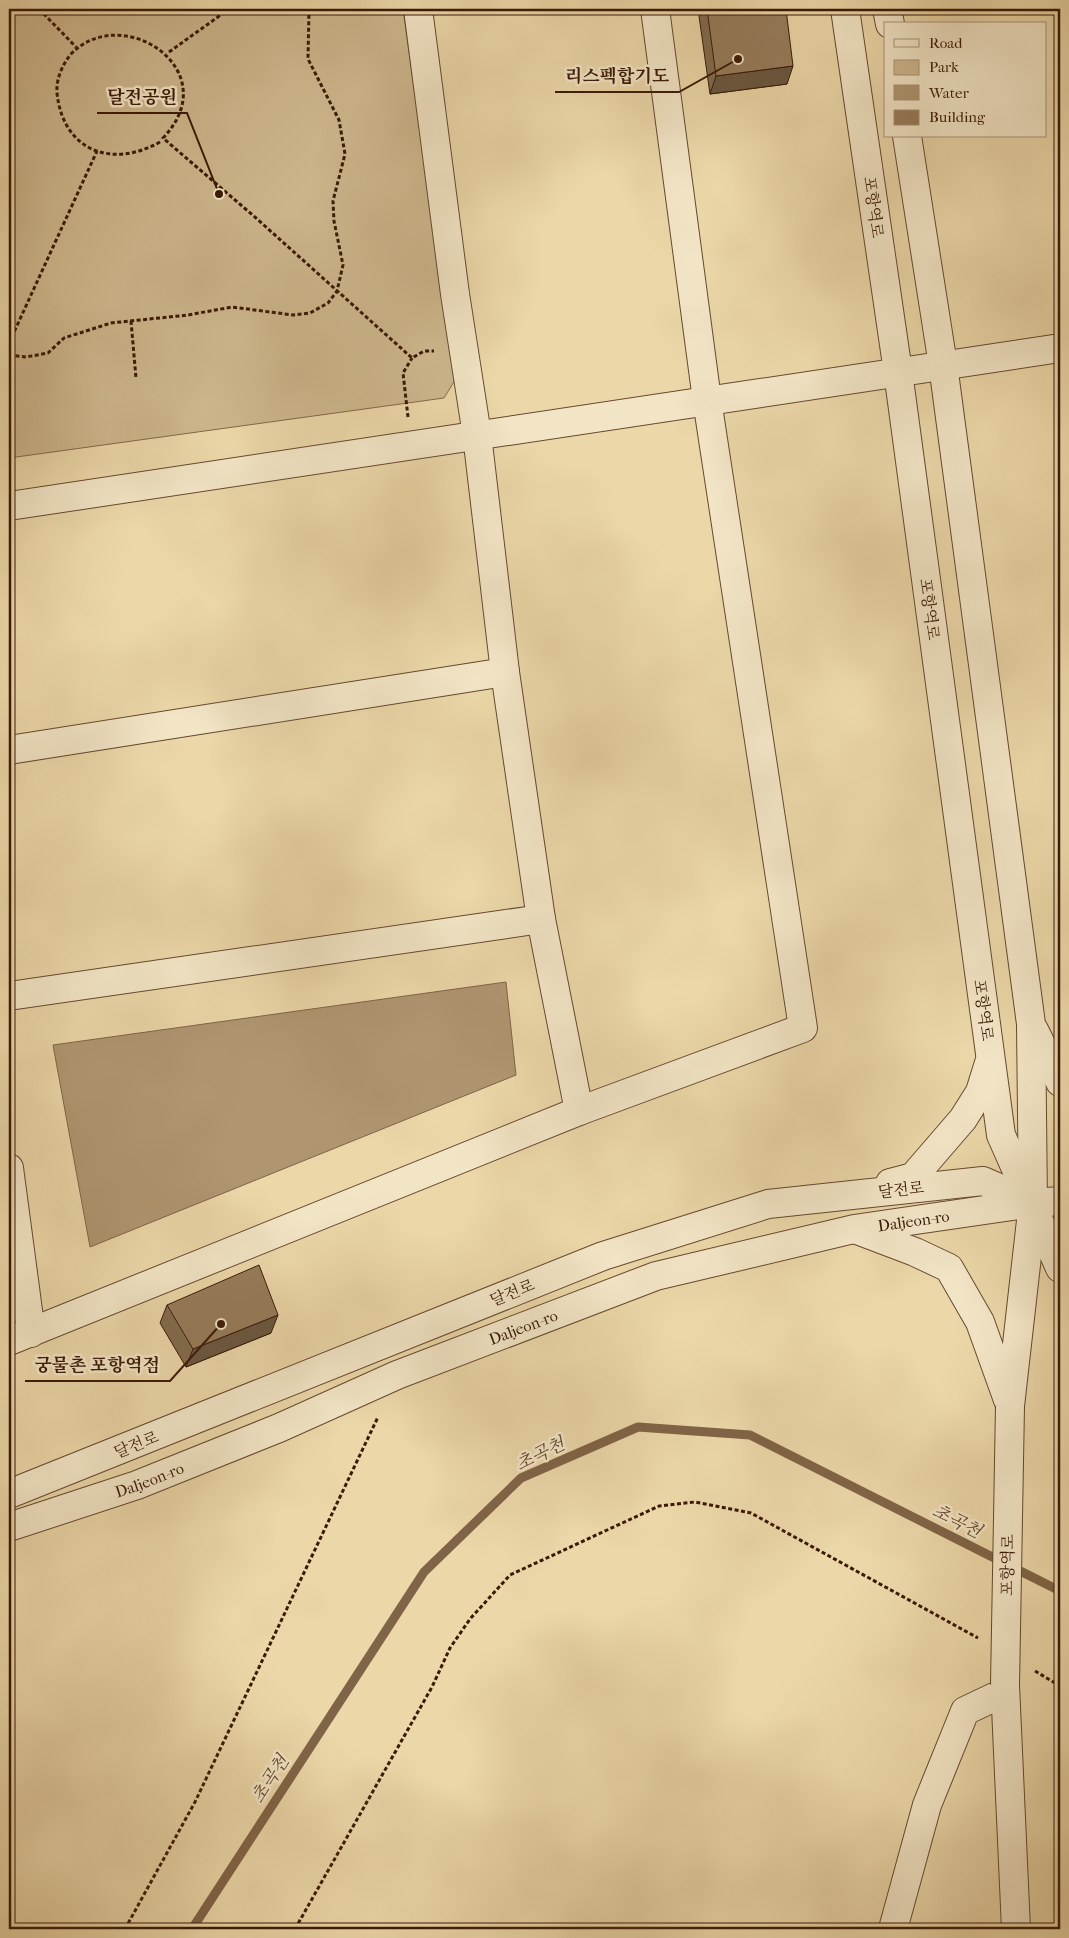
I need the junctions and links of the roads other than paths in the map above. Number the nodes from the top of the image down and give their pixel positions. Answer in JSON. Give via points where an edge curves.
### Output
{"nodes":[{"id":1,"x":418,"y":9,"type":"edge"},
{"id":2,"x":655,"y":9,"type":"edge"},
{"id":3,"x":845,"y":9,"type":"edge"},
{"id":4,"x":887,"y":9,"type":"edge"},
{"id":5,"x":890,"y":22,"type":"edge"},
{"id":6,"x":907,"y":138,"type":"edge"},
{"id":7,"x":1060,"y":348,"type":"edge"},
{"id":8,"x":942,"y":365,"type":"junction"},
{"id":9,"x":898,"y":372,"type":"junction"},
{"id":10,"x":707,"y":400,"type":"junction"},
{"id":11,"x":477,"y":435,"type":"junction"},
{"id":12,"x":9,"y":506,"type":"edge"},
{"id":13,"x":505,"y":672,"type":"junction"},
{"id":14,"x":9,"y":750,"type":"edge"},
{"id":15,"x":541,"y":920,"type":"junction"},
{"id":16,"x":9,"y":996,"type":"edge"},
{"id":17,"x":1031,"y":1024,"type":"junction"},
{"id":18,"x":991,"y":1057,"type":"junction"},
{"id":19,"x":1060,"y":1082,"type":"edge"},
{"id":20,"x":579,"y":1111,"type":"junction"},
{"id":21,"x":9,"y":1168,"type":"edge"},
{"id":22,"x":858,"y":1193,"type":"junction"},
{"id":23,"x":1060,"y":1201,"type":"edge"},
{"id":24,"x":1033,"y":1202,"type":"junction"},
{"id":25,"x":854,"y":1228,"type":"junction"},
{"id":26,"x":1060,"y":1268,"type":"edge"},
{"id":27,"x":20,"y":1337,"type":"edge"},
{"id":28,"x":1010,"y":1406,"type":"junction"},
{"id":29,"x":9,"y":1494,"type":"edge"},
{"id":30,"x":9,"y":1527,"type":"edge"},
{"id":31,"x":1005,"y":1689,"type":"junction"},
{"id":32,"x":893,"y":1929,"type":"edge"},
{"id":33,"x":1016,"y":1929,"type":"edge"}],
"edges":[{"from":1,"to":11,"type":"street"},
{"from":2,"to":10,"type":"street"},
{"from":3,"to":9,"type":"street","name":"포항역로"},
{"from":4,"to":5,"type":"street"},
{"from":6,"to":8,"type":"street","name":"포항역로"},
{"from":7,"to":8,"type":"street"},
{"from":8,"to":9,"type":"street"},
{"from":8,"to":17,"type":"street","name":"포항역로"},
{"from":9,"to":10,"type":"street"},
{"from":9,"to":18,"type":"street","name":"포항역로"},
{"from":10,"to":11,"type":"street"},
{"from":10,"to":20,"type":"street","via":[[803,1028]]},
{"from":11,"to":12,"type":"street"},
{"from":11,"to":13,"type":"street"},
{"from":13,"to":14,"type":"street"},
{"from":13,"to":15,"type":"street"},
{"from":15,"to":16,"type":"street"},
{"from":15,"to":20,"type":"street"},
{"from":17,"to":19,"type":"street"},
{"from":17,"to":24,"type":"street","name":"포항역로"},
{"from":18,"to":22,"type":"street","via":[[980,1092],[963,1119],[913,1177]]},
{"from":18,"to":24,"type":"street","name":"포항역로","via":[[1001,1135]]},
{"from":20,"to":27,"type":"street"},
{"from":21,"to":27,"type":"street"},
{"from":22,"to":24,"type":"street","name":"달전로","via":[[983,1181]]},
{"from":22,"to":29,"type":"street","name":"달전로","via":[[768,1204],[603,1256]]},
{"from":23,"to":24,"type":"street","name":"Daljeon-ro"},
{"from":24,"to":25,"type":"street","name":"Daljeon-ro"},
{"from":24,"to":26,"type":"street","name":"포항역로"},
{"from":24,"to":28,"type":"street","name":"포항역로"},
{"from":25,"to":28,"type":"street","via":[[949,1268],[980,1322]]},
{"from":25,"to":30,"type":"street","name":"Daljeon-ro","via":[[656,1276],[397,1375],[279,1428],[137,1485]]},
{"from":28,"to":31,"type":"street","name":"포항역로","bridge":true},
{"from":31,"to":32,"type":"street","via":[[965,1711],[927,1805]]},
{"from":31,"to":33,"type":"street","name":"포항역로"}]}
